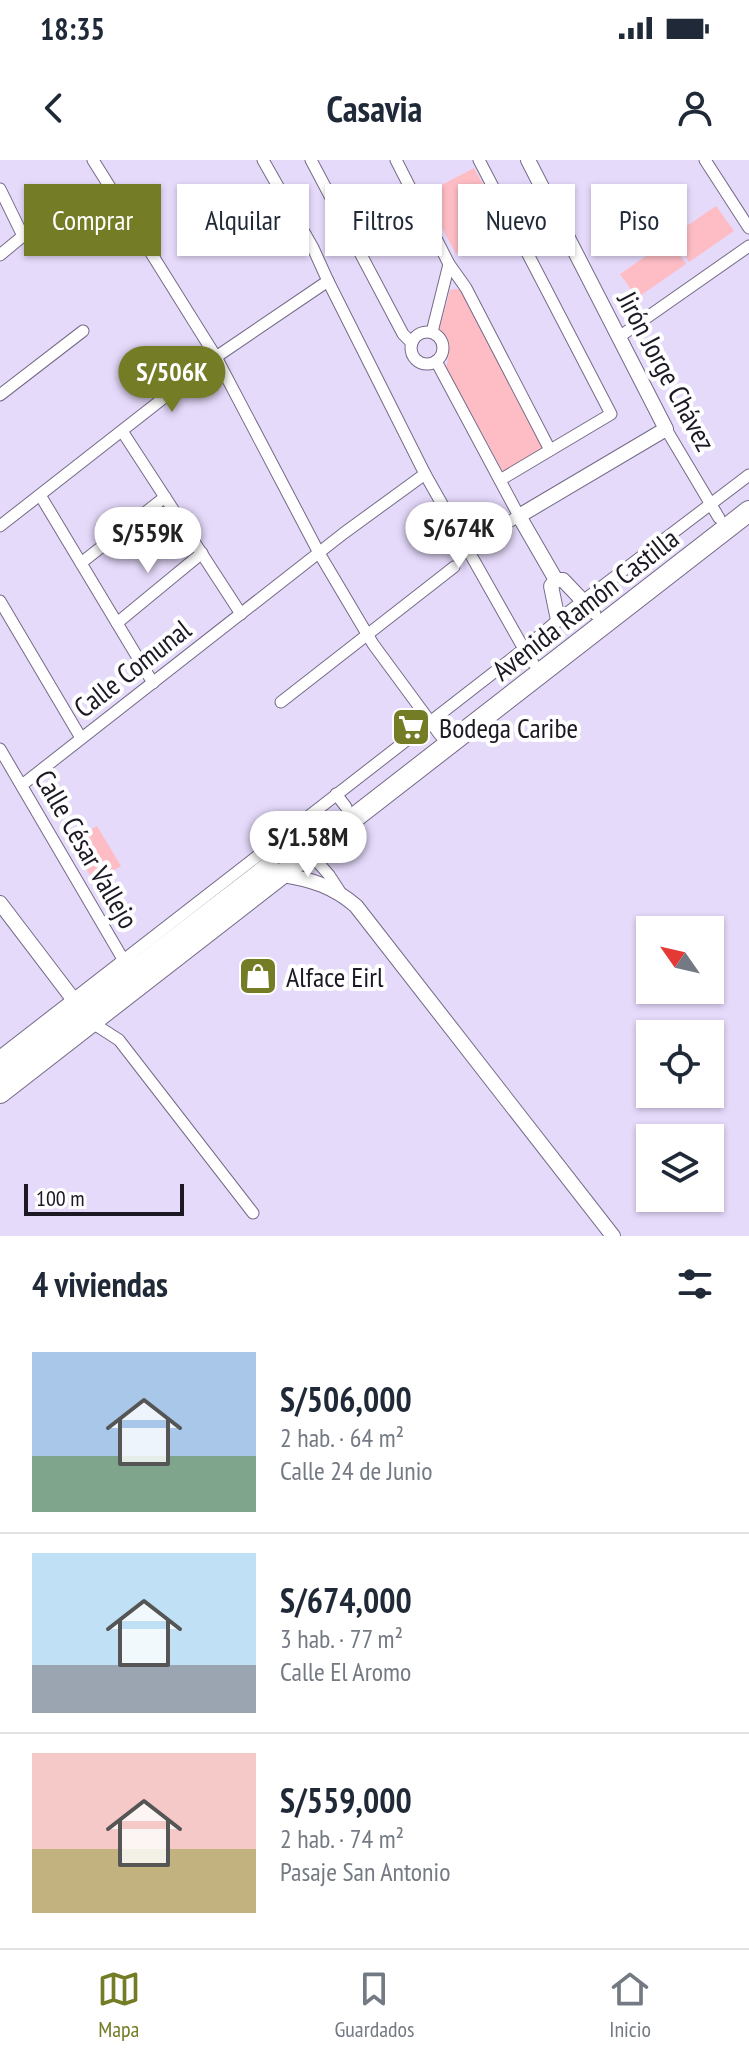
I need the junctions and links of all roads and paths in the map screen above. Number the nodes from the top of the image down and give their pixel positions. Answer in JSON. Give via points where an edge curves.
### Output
{"nodes":[{"id":1,"x":93,"y":160,"type":"edge"},
{"id":2,"x":263,"y":160,"type":"edge"},
{"id":3,"x":311,"y":160,"type":"edge"},
{"id":4,"x":396,"y":160,"type":"edge"},
{"id":5,"x":479,"y":160,"type":"edge"},
{"id":6,"x":528,"y":160,"type":"edge"},
{"id":7,"x":705,"y":160,"type":"edge"},
{"id":8,"x":0,"y":189,"type":"edge"},
{"id":9,"x":749,"y":228,"type":"edge"},
{"id":10,"x":749,"y":246,"type":"edge"},
{"id":11,"x":0,"y":255,"type":"edge"},
{"id":12,"x":449,"y":264,"type":"junction"},
{"id":13,"x":328,"y":281,"type":"junction"},
{"id":14,"x":83,"y":331,"type":"dead end"},
{"id":15,"x":432,"y":332,"type":"junction"},
{"id":16,"x":619,"y":337,"type":"junction"},
{"id":17,"x":412,"y":343,"type":"junction"},
{"id":18,"x":216,"y":357,"type":"junction"},
{"id":19,"x":436,"y":361,"type":"junction"},
{"id":20,"x":0,"y":395,"type":"edge"},
{"id":21,"x":666,"y":429,"type":"junction"},
{"id":22,"x":122,"y":431,"type":"junction"},
{"id":23,"x":550,"y":450,"type":"junction"},
{"id":24,"x":425,"y":474,"type":"junction"},
{"id":25,"x":749,"y":475,"type":"edge"},
{"id":26,"x":500,"y":480,"type":"junction"},
{"id":27,"x":40,"y":495,"type":"junction"},
{"id":28,"x":749,"y":495,"type":"edge"},
{"id":29,"x":165,"y":497,"type":"junction"},
{"id":30,"x":749,"y":511,"type":"edge"},
{"id":31,"x":714,"y":512,"type":"junction"},
{"id":32,"x":519,"y":516,"type":"junction"},
{"id":33,"x":0,"y":526,"type":"edge"},
{"id":34,"x":466,"y":547,"type":"junction"},
{"id":35,"x":202,"y":553,"type":"junction"},
{"id":36,"x":319,"y":553,"type":"junction"},
{"id":37,"x":81,"y":563,"type":"junction"},
{"id":38,"x":454,"y":567,"type":"dead end"},
{"id":39,"x":556,"y":580,"type":"junction"},
{"id":40,"x":0,"y":601,"type":"edge"},
{"id":41,"x":589,"y":608,"type":"junction"},
{"id":42,"x":241,"y":614,"type":"junction"},
{"id":43,"x":558,"y":620,"type":"junction"},
{"id":44,"x":117,"y":623,"type":"junction"},
{"id":45,"x":368,"y":635,"type":"junction"},
{"id":46,"x":528,"y":656,"type":"junction"},
{"id":47,"x":153,"y":683,"type":"junction"},
{"id":48,"x":281,"y":702,"type":"dead end"},
{"id":49,"x":435,"y":728,"type":"junction"},
{"id":50,"x":81,"y":738,"type":"junction"},
{"id":51,"x":0,"y":749,"type":"edge"},
{"id":52,"x":22,"y":785,"type":"junction"},
{"id":53,"x":341,"y":801,"type":"junction"},
{"id":54,"x":305,"y":848,"type":"junction"},
{"id":55,"x":282,"y":875,"type":"junction"},
{"id":56,"x":230,"y":888,"type":"junction"},
{"id":57,"x":342,"y":895,"type":"junction"},
{"id":58,"x":0,"y":903,"type":"edge"},
{"id":59,"x":127,"y":967,"type":"junction"},
{"id":60,"x":82,"y":1011,"type":"junction"},
{"id":61,"x":0,"y":1056,"type":"edge"},
{"id":62,"x":0,"y":1074,"type":"edge"},
{"id":63,"x":0,"y":1093,"type":"edge"},
{"id":64,"x":253,"y":1213,"type":"dead end"},
{"id":65,"x":613,"y":1236,"type":"edge"}],
"edges":[{"from":1,"to":18,"type":"street"},
{"from":2,"to":13,"type":"street"},
{"from":3,"to":17,"type":"street"},
{"from":4,"to":12,"type":"street"},
{"from":5,"to":23,"type":"street","via":[[611,414]]},
{"from":6,"to":16,"type":"street","name":"Jirón Jorge Chávez"},
{"from":7,"to":9,"type":"street"},
{"from":8,"to":11,"type":"street","via":[[23,236]]},
{"from":10,"to":16,"type":"street"},
{"from":12,"to":15,"type":"street"},
{"from":12,"to":23,"type":"street"},
{"from":13,"to":18,"type":"street"},
{"from":13,"to":24,"type":"street"},
{"from":14,"to":20,"type":"street"},
{"from":15,"to":17,"type":"street","via":[[422,332]]},
{"from":15,"to":19,"type":"street","via":[[444,348]]},
{"from":16,"to":21,"type":"street","name":"Jirón Jorge Chávez"},
{"from":17,"to":19,"type":"street","via":[[418,361]]},
{"from":18,"to":22,"type":"street"},
{"from":18,"to":36,"type":"street"},
{"from":19,"to":26,"type":"street"},
{"from":21,"to":31,"type":"street","name":"Jirón Jorge Chávez"},
{"from":21,"to":32,"type":"street"},
{"from":22,"to":27,"type":"street"},
{"from":22,"to":29,"type":"street"},
{"from":23,"to":26,"type":"street"},
{"from":24,"to":34,"type":"street"},
{"from":24,"to":36,"type":"street","name":"Calle Comunal"},
{"from":25,"to":31,"type":"street"},
{"from":26,"to":32,"type":"street"},
{"from":27,"to":33,"type":"street"},
{"from":27,"to":37,"type":"street"},
{"from":28,"to":31,"type":"highway","name":"Avenida Ramón Castilla"},
{"from":29,"to":35,"type":"street"},
{"from":29,"to":37,"type":"street"},
{"from":30,"to":54,"type":"highway","name":"Avenida Ramón Castilla"},
{"from":31,"to":41,"type":"highway","name":"Avenida Ramón Castilla"},
{"from":32,"to":34,"type":"street"},
{"from":32,"to":39,"type":"street"},
{"from":34,"to":46,"type":"street"},
{"from":35,"to":42,"type":"street"},
{"from":35,"to":44,"type":"street"},
{"from":36,"to":42,"type":"street","name":"Calle Comunal"},
{"from":36,"to":45,"type":"street"},
{"from":37,"to":44,"type":"street"},
{"from":38,"to":45,"type":"street"},
{"from":39,"to":41,"type":"street","via":[[563,580]]},
{"from":39,"to":43,"type":"street","via":[[551,586]]},
{"from":40,"to":50,"type":"street"},
{"from":41,"to":43,"type":"street"},
{"from":41,"to":46,"type":"highway","name":"Avenida Ramón Castilla"},
{"from":42,"to":47,"type":"street","name":"Calle Comunal"},
{"from":43,"to":46,"type":"street"},
{"from":44,"to":47,"type":"street"},
{"from":45,"to":48,"type":"street"},
{"from":45,"to":49,"type":"street"},
{"from":46,"to":49,"type":"highway","name":"Avenida Ramón Castilla"},
{"from":47,"to":50,"type":"street","name":"Calle Comunal"},
{"from":49,"to":53,"type":"highway","name":"Avenida Ramón Castilla"},
{"from":50,"to":52,"type":"street","name":"Calle Comunal"},
{"from":51,"to":52,"type":"street","name":"Calle César Vallejo"},
{"from":52,"to":59,"type":"street","name":"Calle César Vallejo"},
{"from":53,"to":54,"type":"highway","name":"Avenida Ramón Castilla"},
{"from":53,"to":56,"type":"street"},
{"from":54,"to":55,"type":"highway","name":"Avenida Ramón Castilla"},
{"from":54,"to":56,"type":"highway","name":"Avenida Ramón Castilla"},
{"from":54,"to":57,"type":"street"},
{"from":55,"to":57,"type":"street","via":[[304,878]]},
{"from":55,"to":60,"type":"highway","name":"Avenida Ramón Castilla"},
{"from":56,"to":59,"type":"highway","name":"Avenida Ramón Castilla"},
{"from":57,"to":65,"type":"street","via":[[356,906]]},
{"from":58,"to":60,"type":"street"},
{"from":59,"to":60,"type":"highway","name":"Avenida Ramón Castilla"},
{"from":60,"to":61,"type":"street"},
{"from":60,"to":62,"type":"highway","name":"Avenida Ramón Castilla"},
{"from":60,"to":63,"type":"highway","name":"Avenida Ramón Castilla"},
{"from":60,"to":64,"type":"street","via":[[119,1040]]}]}
